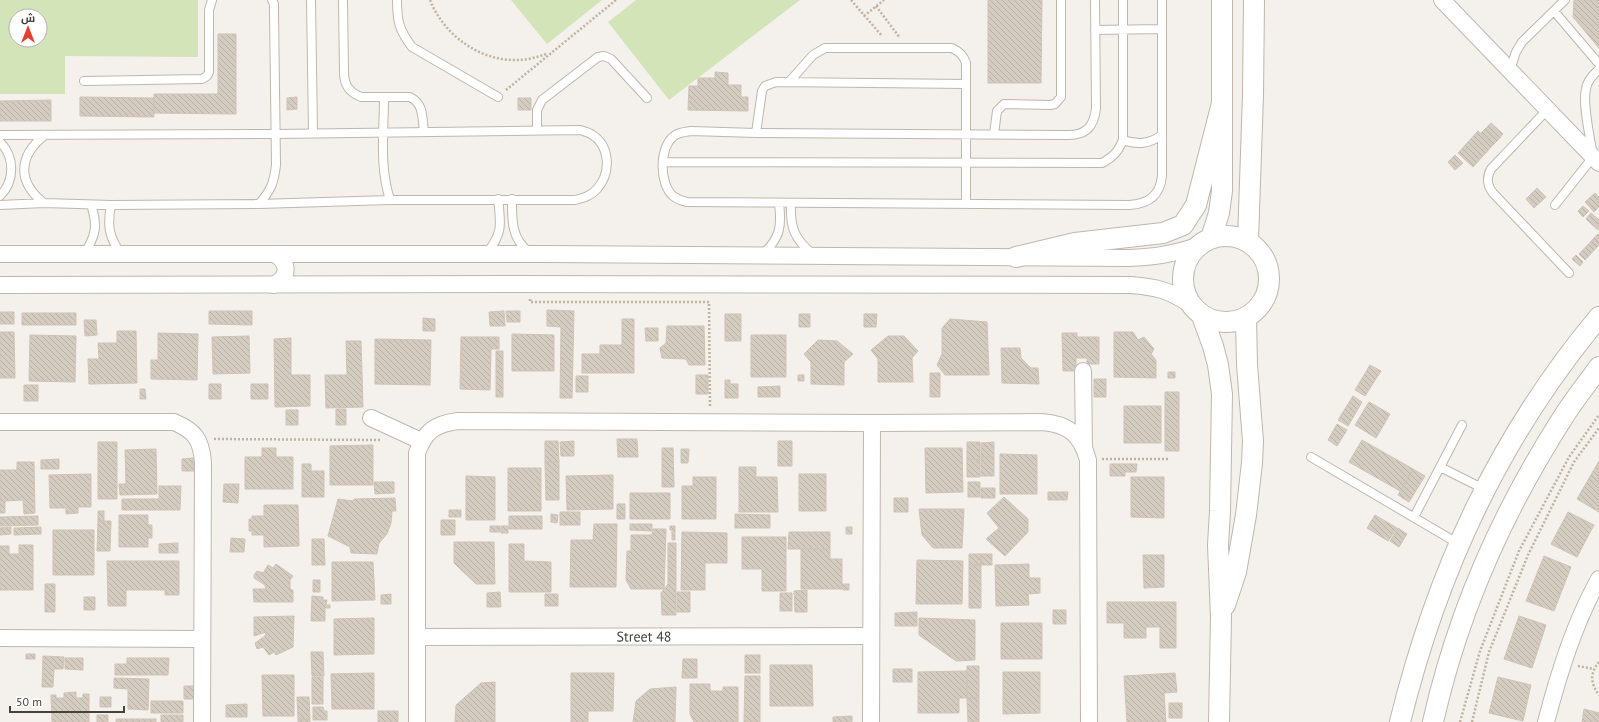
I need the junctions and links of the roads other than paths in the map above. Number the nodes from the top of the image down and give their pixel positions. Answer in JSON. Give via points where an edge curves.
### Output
{"nodes":[{"id":1,"x":212,"y":0,"type":"edge"},
{"id":2,"x":272,"y":0,"type":"edge"},
{"id":3,"x":311,"y":0,"type":"edge"},
{"id":4,"x":344,"y":0,"type":"edge"},
{"id":5,"x":397,"y":0,"type":"edge"},
{"id":6,"x":1061,"y":0,"type":"edge"},
{"id":7,"x":1095,"y":0,"type":"edge"},
{"id":8,"x":1123,"y":0,"type":"edge"},
{"id":9,"x":1162,"y":0,"type":"edge"},
{"id":10,"x":1222,"y":0,"type":"edge"},
{"id":11,"x":1254,"y":0,"type":"edge"},
{"id":12,"x":1442,"y":0,"type":"edge"},
{"id":13,"x":1566,"y":0,"type":"edge"},
{"id":14,"x":1554,"y":11,"type":"junction"},
{"id":15,"x":1162,"y":29,"type":"junction"},
{"id":16,"x":1095,"y":30,"type":"junction"},
{"id":17,"x":1123,"y":30,"type":"junction"},
{"id":18,"x":1599,"y":64,"type":"edge"},
{"id":19,"x":1599,"y":69,"type":"edge"},
{"id":20,"x":1510,"y":70,"type":"junction"},
{"id":21,"x":84,"y":81,"type":"dead end"},
{"id":22,"x":789,"y":82,"type":"junction"},
{"id":23,"x":966,"y":84,"type":"junction"},
{"id":24,"x":384,"y":96,"type":"junction"},
{"id":25,"x":498,"y":97,"type":"road end"},
{"id":26,"x":647,"y":98,"type":"dead end"},
{"id":27,"x":1222,"y":103,"type":"junction"},
{"id":28,"x":1548,"y":109,"type":"junction"},
{"id":29,"x":537,"y":130,"type":"junction"},
{"id":30,"x":384,"y":131,"type":"junction"},
{"id":31,"x":424,"y":132,"type":"junction"},
{"id":32,"x":313,"y":133,"type":"junction"},
{"id":33,"x":756,"y":133,"type":"junction"},
{"id":34,"x":275,"y":134,"type":"junction"},
{"id":35,"x":966,"y":134,"type":"junction"},
{"id":36,"x":994,"y":134,"type":"junction"},
{"id":37,"x":0,"y":135,"type":"edge"},
{"id":38,"x":45,"y":135,"type":"junction"},
{"id":39,"x":1162,"y":135,"type":"junction"},
{"id":40,"x":1123,"y":140,"type":"junction"},
{"id":41,"x":0,"y":142,"type":"edge"},
{"id":42,"x":1596,"y":160,"type":"edge"},
{"id":43,"x":663,"y":162,"type":"junction"},
{"id":44,"x":966,"y":162,"type":"junction"},
{"id":45,"x":0,"y":196,"type":"edge"},
{"id":46,"x":498,"y":199,"type":"junction"},
{"id":47,"x":512,"y":199,"type":"junction"},
{"id":48,"x":390,"y":200,"type":"junction"},
{"id":49,"x":779,"y":203,"type":"junction"},
{"id":50,"x":44,"y":204,"type":"junction"},
{"id":51,"x":260,"y":204,"type":"junction"},
{"id":52,"x":791,"y":204,"type":"junction"},
{"id":53,"x":966,"y":204,"type":"junction"},
{"id":54,"x":0,"y":205,"type":"edge"},
{"id":55,"x":91,"y":205,"type":"junction"},
{"id":56,"x":111,"y":205,"type":"junction"},
{"id":57,"x":1555,"y":205,"type":"dead end"},
{"id":58,"x":1248,"y":240,"type":"junction"},
{"id":59,"x":1204,"y":242,"type":"junction"},
{"id":60,"x":0,"y":254,"type":"edge"},
{"id":61,"x":84,"y":254,"type":"junction"},
{"id":62,"x":121,"y":254,"type":"junction"},
{"id":63,"x":275,"y":254,"type":"junction"},
{"id":64,"x":486,"y":254,"type":"junction"},
{"id":65,"x":532,"y":254,"type":"junction"},
{"id":66,"x":762,"y":255,"type":"junction"},
{"id":67,"x":814,"y":255,"type":"junction"},
{"id":68,"x":1016,"y":257,"type":"junction"},
{"id":69,"x":1569,"y":273,"type":"dead end"},
{"id":70,"x":273,"y":285,"type":"junction"},
{"id":71,"x":0,"y":286,"type":"edge"},
{"id":72,"x":1196,"y":310,"type":"junction"},
{"id":73,"x":1599,"y":317,"type":"edge"},
{"id":74,"x":1246,"y":318,"type":"junction"},
{"id":75,"x":1599,"y":367,"type":"edge"},
{"id":76,"x":1082,"y":371,"type":"dead end"},
{"id":77,"x":371,"y":418,"type":"dead end"},
{"id":78,"x":0,"y":422,"type":"edge"},
{"id":79,"x":872,"y":423,"type":"junction"},
{"id":80,"x":1462,"y":425,"type":"dead end"},
{"id":81,"x":421,"y":441,"type":"junction"},
{"id":82,"x":1086,"y":453,"type":"junction"},
{"id":83,"x":1311,"y":457,"type":"dead end"},
{"id":84,"x":1440,"y":467,"type":"junction"},
{"id":85,"x":1484,"y":489,"type":"junction"},
{"id":86,"x":1414,"y":517,"type":"junction"},
{"id":87,"x":1459,"y":544,"type":"junction"},
{"id":88,"x":1599,"y":580,"type":"edge"},
{"id":89,"x":1221,"y":617,"type":"junction"},
{"id":90,"x":870,"y":636,"type":"junction"},
{"id":91,"x":417,"y":637,"type":"junction"},
{"id":92,"x":0,"y":638,"type":"edge"},
{"id":93,"x":202,"y":639,"type":"junction"},
{"id":94,"x":1218,"y":719,"type":"edge"},
{"id":95,"x":202,"y":722,"type":"edge"},
{"id":96,"x":417,"y":722,"type":"edge"},
{"id":97,"x":871,"y":722,"type":"edge"},
{"id":98,"x":1089,"y":722,"type":"edge"},
{"id":99,"x":1400,"y":722,"type":"edge"},
{"id":100,"x":1433,"y":722,"type":"edge"},
{"id":101,"x":1546,"y":722,"type":"edge"}],
"edges":[{"from":1,"to":21,"type":"lane","via":[[209,10],[207,76],[202,79]]},
{"from":2,"to":34,"type":"lane"},
{"from":3,"to":32,"type":"lane"},
{"from":4,"to":24,"type":"lane","via":[[344,81],[353,94],[361,97]]},
{"from":5,"to":25,"type":"lane","via":[[398,23],[403,36],[412,47]]},
{"from":6,"to":36,"type":"lane","via":[[1061,97],[1055,104],[1050,105],[1004,104],[997,111]]},
{"from":7,"to":16,"type":"lane"},
{"from":8,"to":17,"type":"lane"},
{"from":9,"to":15,"type":"lane"},
{"from":10,"to":27,"type":"street"},
{"from":11,"to":58,"type":"street","via":[[1254,96]]},
{"from":12,"to":20,"type":"street"},
{"from":13,"to":14,"type":"lane"},
{"from":14,"to":18,"type":"lane"},
{"from":14,"to":20,"type":"lane","via":[[1522,42]]},
{"from":15,"to":17,"type":"lane"},
{"from":15,"to":39,"type":"lane"},
{"from":16,"to":17,"type":"lane"},
{"from":16,"to":36,"type":"lane","via":[[1096,108],[1092,125],[1076,135]]},
{"from":17,"to":40,"type":"lane"},
{"from":19,"to":42,"type":"lane","via":[[1591,77],[1586,90]]},
{"from":20,"to":28,"type":"street"},
{"from":22,"to":23,"type":"lane"},
{"from":22,"to":23,"type":"lane","via":[[814,55],[825,48],[952,48],[964,57]]},
{"from":22,"to":33,"type":"lane","via":[[770,83],[762,91]]},
{"from":23,"to":35,"type":"lane"},
{"from":24,"to":30,"type":"lane"},
{"from":24,"to":31,"type":"lane","via":[[410,97],[416,100],[422,113]]},
{"from":26,"to":29,"type":"lane","via":[[611,59],[598,57],[542,100],[537,110]]},
{"from":27,"to":59,"type":"street","via":[[1222,191],[1219,213]]},
{"from":27,"to":68,"type":"street","via":[[1196,205],[1183,225],[1163,234],[1075,243]]},
{"from":28,"to":42,"type":"street"},
{"from":28,"to":69,"type":"lane","via":[[1491,169],[1487,182],[1493,193]]},
{"from":29,"to":31,"type":"lane"},
{"from":29,"to":47,"type":"lane","via":[[580,130],[592,135],[602,144],[607,157],[607,169],[596,190],[586,197],[575,200]]},
{"from":30,"to":31,"type":"lane"},
{"from":30,"to":32,"type":"lane"},
{"from":30,"to":48,"type":"lane","via":[[383,175]]},
{"from":32,"to":34,"type":"lane"},
{"from":33,"to":35,"type":"lane"},
{"from":33,"to":43,"type":"lane","via":[[682,132],[667,143],[663,152]]},
{"from":34,"to":38,"type":"lane"},
{"from":34,"to":51,"type":"lane","via":[[274,180],[269,193]]},
{"from":35,"to":36,"type":"lane"},
{"from":35,"to":44,"type":"lane"},
{"from":37,"to":38,"type":"lane"},
{"from":38,"to":50,"type":"lane","via":[[35,143],[24,165],[28,187]]},
{"from":39,"to":40,"type":"lane","via":[[1143,144]]},
{"from":39,"to":53,"type":"lane","via":[[1162,182],[1156,195],[1145,203],[1129,206]]},
{"from":40,"to":44,"type":"lane","via":[[1112,158],[1102,163]]},
{"from":41,"to":45,"type":"lane","via":[[8,153],[12,165],[11,179]]},
{"from":42,"to":57,"type":"lane"},
{"from":43,"to":44,"type":"lane"},
{"from":43,"to":49,"type":"lane","via":[[667,189],[679,200]]},
{"from":44,"to":53,"type":"lane"},
{"from":46,"to":47,"type":"lane"},
{"from":46,"to":48,"type":"lane"},
{"from":46,"to":64,"type":"lane","via":[[499,232]]},
{"from":47,"to":65,"type":"lane","via":[[512,227],[516,238]]},
{"from":48,"to":51,"type":"lane"},
{"from":49,"to":52,"type":"lane"},
{"from":49,"to":66,"type":"lane","via":[[779,232],[773,245]]},
{"from":50,"to":54,"type":"lane"},
{"from":50,"to":55,"type":"lane"},
{"from":51,"to":56,"type":"lane"},
{"from":52,"to":53,"type":"lane"},
{"from":52,"to":67,"type":"lane","via":[[790,218],[794,233],[802,246]]},
{"from":55,"to":56,"type":"lane"},
{"from":55,"to":61,"type":"lane","via":[[95,217],[95,231]]},
{"from":56,"to":62,"type":"lane","via":[[109,231]]},
{"from":58,"to":59,"type":"street","via":[[1224,235]]},
{"from":58,"to":74,"type":"street","via":[[1262,254],[1269,271],[1269,290],[1261,306]]},
{"from":59,"to":68,"type":"street","via":[[1173,254],[1151,257]]},
{"from":59,"to":72,"type":"street","via":[[1187,258],[1182,273],[1183,290]]},
{"from":60,"to":61,"type":"street"},
{"from":61,"to":62,"type":"street"},
{"from":62,"to":63,"type":"street"},
{"from":63,"to":64,"type":"street"},
{"from":63,"to":70,"type":"street","via":[[281,258],[286,270],[280,282]]},
{"from":64,"to":65,"type":"street"},
{"from":65,"to":66,"type":"street"},
{"from":66,"to":67,"type":"street"},
{"from":67,"to":68,"type":"street"},
{"from":70,"to":71,"type":"street"},
{"from":70,"to":72,"type":"street","via":[[1131,285],[1152,287],[1172,293]]},
{"from":72,"to":74,"type":"street","via":[[1216,322],[1232,322]]},
{"from":72,"to":89,"type":"street","via":[[1213,346],[1222,394],[1218,545]]},
{"from":73,"to":85,"type":"street","via":[[1573,348],[1526,416]]},
{"from":74,"to":89,"type":"street","via":[[1252,463],[1236,572]]},
{"from":75,"to":100,"type":"street","via":[[1558,425],[1520,491],[1485,562],[1457,637]]},
{"from":76,"to":82,"type":"street"},
{"from":77,"to":81,"type":"street"},
{"from":78,"to":93,"type":"street","via":[[174,422],[186,427],[198,439],[203,462]]},
{"from":79,"to":81,"type":"street","via":[[458,421],[444,423],[431,430]]},
{"from":79,"to":82,"type":"street","via":[[1055,423],[1077,436]]},
{"from":79,"to":90,"type":"street"},
{"from":80,"to":84,"type":"lane"},
{"from":81,"to":91,"type":"street","via":[[416,466]]},
{"from":82,"to":98,"type":"street"},
{"from":83,"to":86,"type":"lane"},
{"from":84,"to":85,"type":"lane"},
{"from":84,"to":86,"type":"lane"},
{"from":85,"to":87,"type":"street"},
{"from":86,"to":87,"type":"lane"},
{"from":87,"to":99,"type":"street","via":[[1432,611]]},
{"from":88,"to":101,"type":"street","via":[[1573,636]]},
{"from":89,"to":94,"type":"street"},
{"from":90,"to":91,"type":"street","name":"Street 48"},
{"from":90,"to":97,"type":"street"},
{"from":91,"to":96,"type":"street"},
{"from":92,"to":93,"type":"street"},
{"from":93,"to":95,"type":"street"}]}
